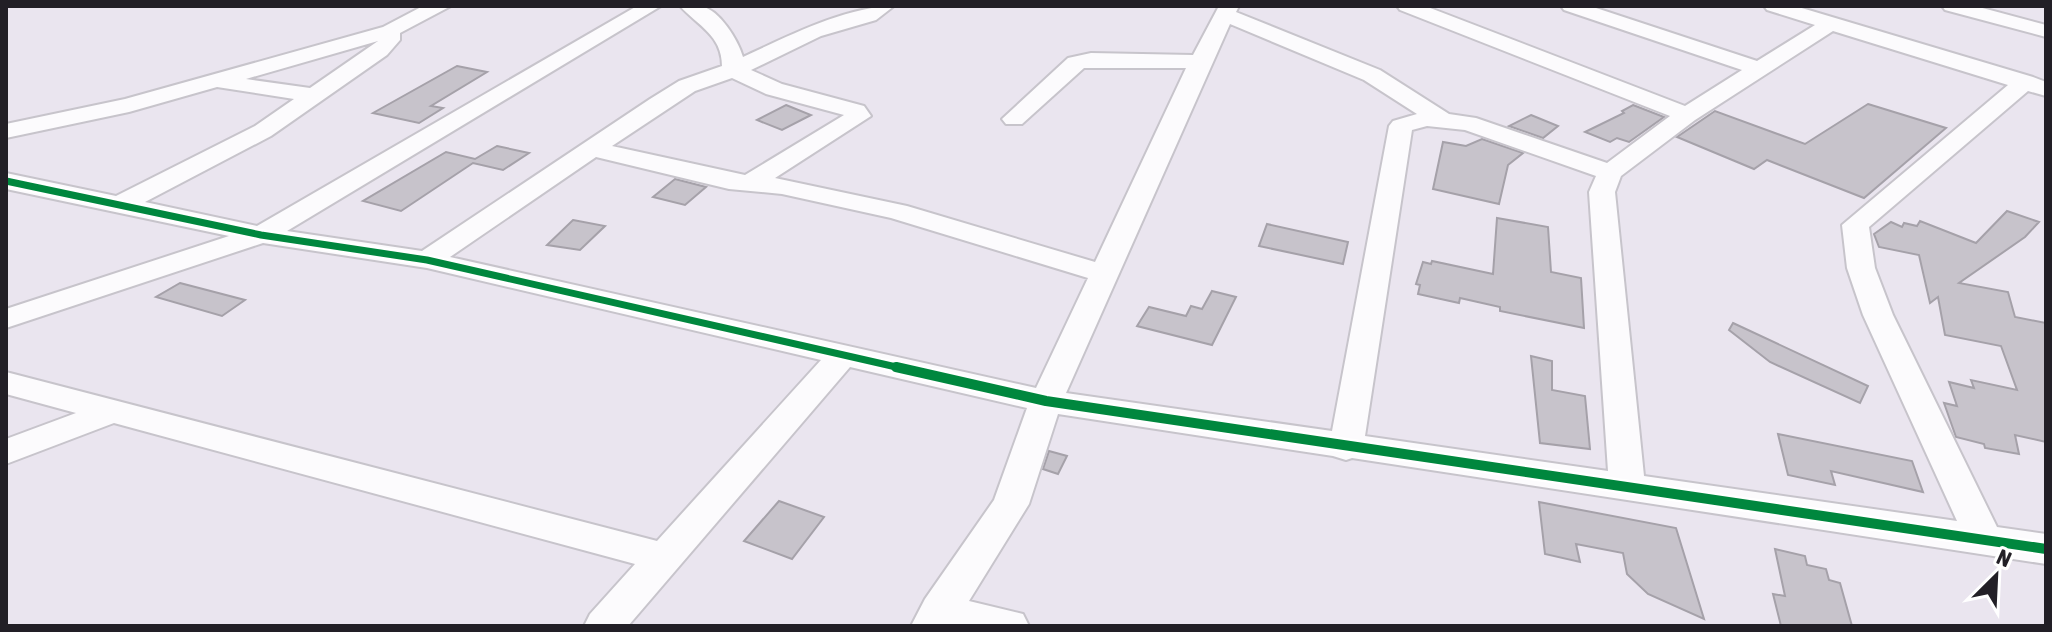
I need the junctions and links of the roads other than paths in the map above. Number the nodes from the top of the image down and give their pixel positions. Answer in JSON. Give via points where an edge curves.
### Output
{"nodes":[{"id":1,"x":441,"y":6,"type":"edge"},
{"id":2,"x":651,"y":6,"type":"edge"},
{"id":3,"x":884,"y":6,"type":"edge"},
{"id":4,"x":1407,"y":6,"type":"edge"},
{"id":5,"x":1571,"y":6,"type":"edge"},
{"id":6,"x":1774,"y":6,"type":"edge"},
{"id":7,"x":1952,"y":6,"type":"edge"},
{"id":8,"x":702,"y":8,"type":"edge"},
{"id":9,"x":1227,"y":11,"type":"edge"},
{"id":10,"x":1830,"y":24,"type":"junction"},
{"id":11,"x":390,"y":31,"type":"junction"},
{"id":12,"x":2046,"y":31,"type":"edge"},
{"id":13,"x":1200,"y":62,"type":"junction"},
{"id":14,"x":1759,"y":69,"type":"junction"},
{"id":15,"x":733,"y":70,"type":"junction"},
{"id":16,"x":210,"y":80,"type":"junction"},
{"id":17,"x":2036,"y":85,"type":"edge"},
{"id":18,"x":316,"y":96,"type":"junction"},
{"id":19,"x":1687,"y":115,"type":"junction"},
{"id":20,"x":1014,"y":119,"type":"dead end"},
{"id":21,"x":1441,"y":119,"type":"junction"},
{"id":22,"x":6,"y":131,"type":"edge"},
{"id":23,"x":593,"y":149,"type":"junction"},
{"id":24,"x":1610,"y":172,"type":"junction"},
{"id":25,"x":6,"y":181,"type":"edge"},
{"id":26,"x":749,"y":183,"type":"junction"},
{"id":27,"x":118,"y":206,"type":"junction"},
{"id":28,"x":261,"y":235,"type":"junction"},
{"id":29,"x":427,"y":260,"type":"junction"},
{"id":30,"x":1103,"y":273,"type":"junction"},
{"id":31,"x":6,"y":319,"type":"edge"},
{"id":32,"x":844,"y":354,"type":"junction"},
{"id":33,"x":6,"y":383,"type":"edge"},
{"id":34,"x":1046,"y":401,"type":"junction"},
{"id":35,"x":113,"y":411,"type":"junction"},
{"id":36,"x":1346,"y":448,"type":"junction"},
{"id":37,"x":6,"y":452,"type":"edge"},
{"id":38,"x":1627,"y":487,"type":"junction"},
{"id":39,"x":1984,"y":540,"type":"junction"},
{"id":40,"x":2046,"y":549,"type":"edge"},
{"id":41,"x":663,"y":557,"type":"junction"},
{"id":42,"x":935,"y":619,"type":"edge"},
{"id":43,"x":604,"y":626,"type":"edge"},
{"id":44,"x":1009,"y":626,"type":"edge"}],
"edges":[{"from":1,"to":11,"type":"street"},
{"from":2,"to":28,"type":"street"},
{"from":3,"to":15,"type":"street"},
{"from":4,"to":19,"type":"street"},
{"from":5,"to":14,"type":"street"},
{"from":6,"to":10,"type":"street"},
{"from":7,"to":12,"type":"street"},
{"from":8,"to":15,"type":"street","via":[[734,59]]},
{"from":9,"to":13,"type":"street"},
{"from":9,"to":21,"type":"street","via":[[1372,75]]},
{"from":10,"to":14,"type":"street"},
{"from":10,"to":17,"type":"street"},
{"from":11,"to":16,"type":"street"},
{"from":11,"to":18,"type":"street","via":[[390,40],[380,51]]},
{"from":13,"to":20,"type":"street","via":[[1076,63]]},
{"from":13,"to":30,"type":"street"},
{"from":14,"to":19,"type":"street"},
{"from":15,"to":23,"type":"street","via":[[687,86]]},
{"from":15,"to":26,"type":"street","via":[[859,116]]},
{"from":16,"to":18,"type":"street"},
{"from":16,"to":22,"type":"street","via":[[129,105]]},
{"from":17,"to":39,"type":"street","via":[[1855,225],[1861,268],[1878,315]]},
{"from":18,"to":27,"type":"street","via":[[263,131]]},
{"from":19,"to":24,"type":"street"},
{"from":21,"to":24,"type":"street","via":[[1468,123]]},
{"from":21,"to":36,"type":"street","via":[[1401,126]]},
{"from":23,"to":26,"type":"street"},
{"from":23,"to":29,"type":"street"},
{"from":24,"to":38,"type":"street","via":[[1602,192]]},
{"from":25,"to":27,"type":"street"},
{"from":26,"to":30,"type":"street","via":[[898,212]]},
{"from":27,"to":28,"type":"street"},
{"from":28,"to":29,"type":"street"},
{"from":28,"to":31,"type":"street"},
{"from":29,"to":32,"type":"street"},
{"from":30,"to":34,"type":"street"},
{"from":32,"to":34,"type":"street"},
{"from":32,"to":41,"type":"street"},
{"from":33,"to":35,"type":"street"},
{"from":34,"to":36,"type":"street"},
{"from":34,"to":42,"type":"street","via":[[1011,504]]},
{"from":35,"to":37,"type":"street"},
{"from":35,"to":41,"type":"street"},
{"from":36,"to":38,"type":"street"},
{"from":38,"to":39,"type":"street"},
{"from":39,"to":40,"type":"street"},
{"from":41,"to":43,"type":"street"},
{"from":42,"to":44,"type":"street"}]}
